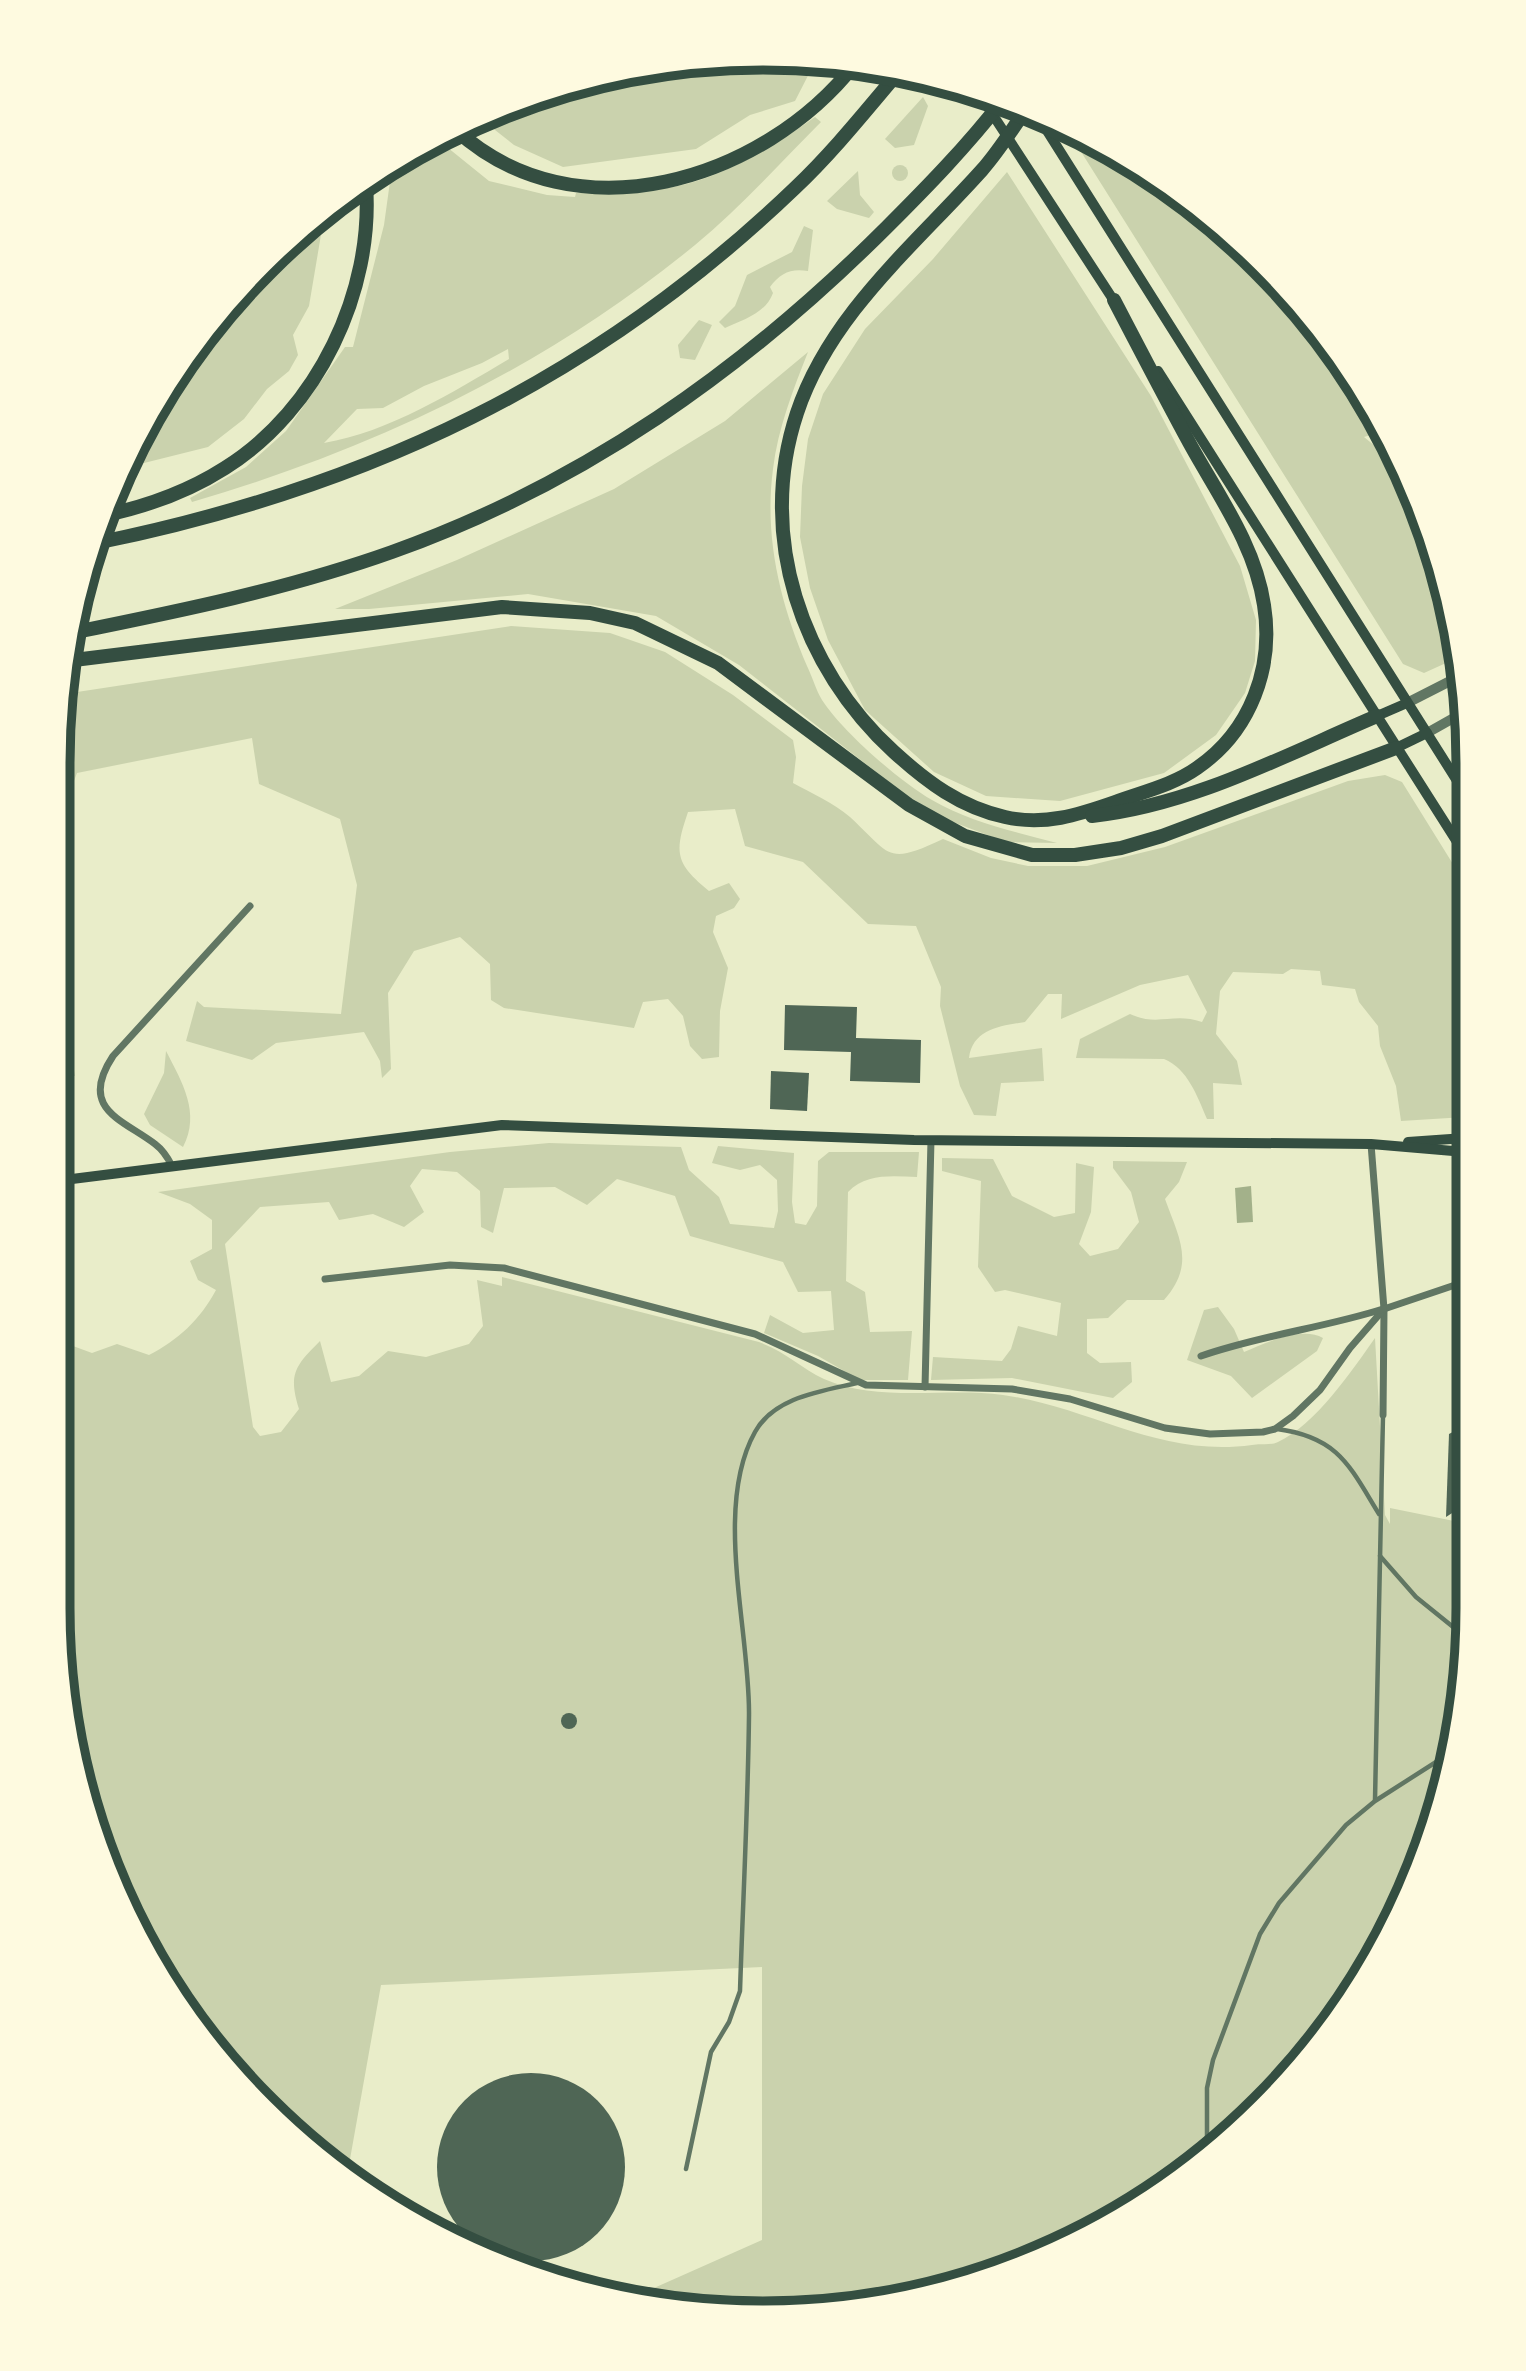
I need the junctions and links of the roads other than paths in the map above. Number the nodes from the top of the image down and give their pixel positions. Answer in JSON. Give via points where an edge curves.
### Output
{"nodes":[{"id":1,"x":845,"y":75,"type":"edge"},
{"id":2,"x":891,"y":82,"type":"edge"},
{"id":3,"x":988,"y":108,"type":"edge"},
{"id":4,"x":995,"y":110,"type":"edge"},
{"id":5,"x":1020,"y":120,"type":"edge"},
{"id":6,"x":1049,"y":132,"type":"edge"},
{"id":7,"x":466,"y":137,"type":"edge"},
{"id":8,"x":366,"y":196,"type":"edge"},
{"id":9,"x":1114,"y":300,"type":"junction"},
{"id":10,"x":118,"y":512,"type":"edge"},
{"id":11,"x":107,"y":540,"type":"edge"},
{"id":12,"x":83,"y":631,"type":"edge"},
{"id":13,"x":78,"y":660,"type":"edge"},
{"id":14,"x":1451,"y":681,"type":"edge"},
{"id":15,"x":1407,"y":703,"type":"junction"},
{"id":16,"x":1377,"y":716,"type":"junction"},
{"id":17,"x":1455,"y":717,"type":"edge"},
{"id":18,"x":1427,"y":733,"type":"junction"},
{"id":19,"x":1396,"y":748,"type":"junction"},
{"id":20,"x":1456,"y":779,"type":"edge"},
{"id":21,"x":1066,"y":819,"type":"junction"},
{"id":22,"x":1456,"y":841,"type":"edge"},
{"id":23,"x":250,"y":906,"type":"dead end"},
{"id":24,"x":1456,"y":1139,"type":"edge"},
{"id":25,"x":931,"y":1140,"type":"junction"},
{"id":26,"x":1371,"y":1144,"type":"junction"},
{"id":27,"x":1456,"y":1151,"type":"edge"},
{"id":28,"x":172,"y":1166,"type":"junction"},
{"id":29,"x":70,"y":1179,"type":"edge"},
{"id":30,"x":325,"y":1279,"type":"dead end"},
{"id":31,"x":1456,"y":1285,"type":"edge"},
{"id":32,"x":1384,"y":1309,"type":"junction"},
{"id":33,"x":1201,"y":1356,"type":"dead end"},
{"id":34,"x":857,"y":1383,"type":"junction"},
{"id":35,"x":925,"y":1387,"type":"junction"},
{"id":36,"x":1383,"y":1415,"type":"joint"},
{"id":37,"x":1275,"y":1429,"type":"junction"},
{"id":38,"x":1380,"y":1515,"type":"junction"},
{"id":39,"x":1379,"y":1555,"type":"junction"},
{"id":40,"x":1456,"y":1630,"type":"edge"},
{"id":41,"x":1439,"y":1760,"type":"edge"},
{"id":42,"x":1375,"y":1801,"type":"junction"},
{"id":43,"x":1207,"y":2140,"type":"edge"},
{"id":44,"x":686,"y":2169,"type":"dead end"}],
"edges":[{"from":1,"to":7,"type":"highway","via":[[821,102],[766,144],[668,181],[599,188],[542,180],[502,164]]},
{"from":2,"to":11,"type":"highway","via":[[845,136],[757,223],[622,330],[533,385],[441,434],[345,475],[229,512]]},
{"from":3,"to":9,"type":"main road"},
{"from":4,"to":12,"type":"highway","via":[[964,150],[835,279],[729,368],[641,431],[513,500],[395,551],[300,582]]},
{"from":5,"to":21,"type":"highway","via":[[986,165],[868,293],[826,348],[793,428],[783,496],[785,549],[790,583],[814,648],[872,733],[923,779],[974,808],[1028,821]]},
{"from":6,"to":15,"type":"main road"},
{"from":8,"to":10,"type":"highway","via":[[360,270],[345,320],[322,367],[292,410],[255,446],[198,485]]},
{"from":9,"to":16,"type":"main road"},
{"from":9,"to":21,"type":"highway","via":[[1247,547],[1260,583],[1267,648],[1248,711],[1222,746],[1197,769],[1165,785]]},
{"from":13,"to":19,"type":"highway","via":[[502,607],[590,613],[635,623],[718,663],[909,806],[965,836],[1032,855],[1075,855],[1162,836]]},
{"from":14,"to":15,"type":"street"},
{"from":15,"to":16,"type":"main road"},
{"from":15,"to":18,"type":"main road"},
{"from":16,"to":19,"type":"main road"},
{"from":16,"to":21,"type":"highway","via":[[1213,786],[1133,812]]},
{"from":17,"to":18,"type":"street"},
{"from":18,"to":19,"type":"main road"},
{"from":18,"to":20,"type":"main road"},
{"from":19,"to":22,"type":"main road"},
{"from":23,"to":28,"type":"street","via":[[113,1056],[102,1078],[104,1103],[113,1118],[156,1144]]},
{"from":24,"to":26,"type":"main road"},
{"from":25,"to":26,"type":"main road"},
{"from":25,"to":28,"type":"main road","via":[[502,1125]]},
{"from":25,"to":35,"type":"street"},
{"from":26,"to":27,"type":"main road"},
{"from":26,"to":32,"type":"street"},
{"from":28,"to":29,"type":"main road"},
{"from":30,"to":34,"type":"street","via":[[450,1265],[504,1268],[755,1334]]},
{"from":31,"to":32,"type":"street"},
{"from":32,"to":33,"type":"street","via":[[1336,1324],[1250,1339]]},
{"from":32,"to":36,"type":"street"},
{"from":32,"to":37,"type":"street","via":[[1320,1390]]},
{"from":34,"to":35,"type":"street"},
{"from":34,"to":44,"type":"lane","via":[[804,1394],[780,1408],[756,1429],[741,1463],[735,1536],[749,1715],[740,1991],[711,2052]]},
{"from":35,"to":37,"type":"street","via":[[1042,1393],[1180,1430],[1242,1434]]},
{"from":36,"to":38,"type":"lane"},
{"from":37,"to":38,"type":"lane","via":[[1326,1443],[1340,1454]]},
{"from":38,"to":39,"type":"lane"},
{"from":39,"to":40,"type":"lane","via":[[1416,1597]]},
{"from":39,"to":42,"type":"lane"},
{"from":41,"to":42,"type":"lane"},
{"from":42,"to":43,"type":"lane","via":[[1346,1825],[1293,1883],[1261,1934],[1213,2060],[1207,2088]]}]}
